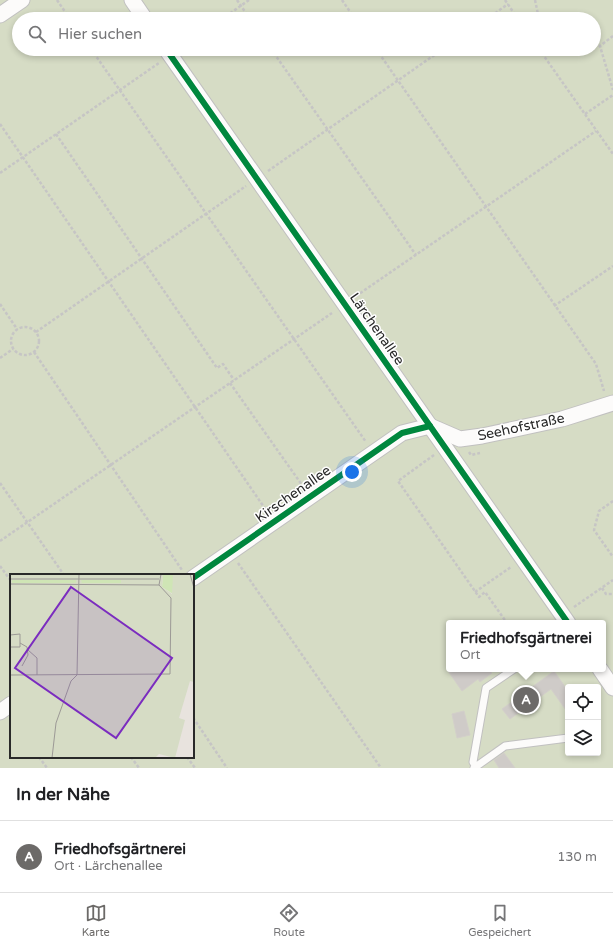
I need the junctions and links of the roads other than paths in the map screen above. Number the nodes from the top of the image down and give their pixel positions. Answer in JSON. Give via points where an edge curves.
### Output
{"nodes":[{"id":1,"x":22,"y":0,"type":"edge"},
{"id":2,"x":132,"y":0,"type":"edge"},
{"id":3,"x":140,"y":12,"type":"edge"},
{"id":4,"x":0,"y":15,"type":"edge"},
{"id":5,"x":171,"y":56,"type":"edge"},
{"id":6,"x":611,"y":404,"type":"edge"},
{"id":7,"x":430,"y":426,"type":"junction"},
{"id":8,"x":194,"y":577,"type":"edge"},
{"id":9,"x":565,"y":619,"type":"edge"},
{"id":10,"x":510,"y":672,"type":"edge"},
{"id":11,"x":602,"y":672,"type":"edge"},
{"id":12,"x":613,"y":688,"type":"edge"},
{"id":13,"x":10,"y":705,"type":"edge"},
{"id":14,"x":0,"y":712,"type":"edge"},
{"id":15,"x":565,"y":738,"type":"edge"},
{"id":16,"x":475,"y":767,"type":"edge"}],
"edges":[{"from":1,"to":4,"type":"street"},
{"from":2,"to":3,"type":"street"},
{"from":5,"to":7,"type":"street","name":"Lärchenallee"},
{"from":6,"to":7,"type":"street","name":"Seehofstraße","via":[[562,419],[460,439]]},
{"from":7,"to":8,"type":"street","name":"Kirschenallee","via":[[402,433]]},
{"from":7,"to":9,"type":"street","name":"Lärchenallee"},
{"from":10,"to":16,"type":"lane","via":[[486,688],[473,762]]},
{"from":11,"to":12,"type":"street"},
{"from":13,"to":14,"type":"street"},
{"from":15,"to":16,"type":"lane","via":[[505,746]]}]}
